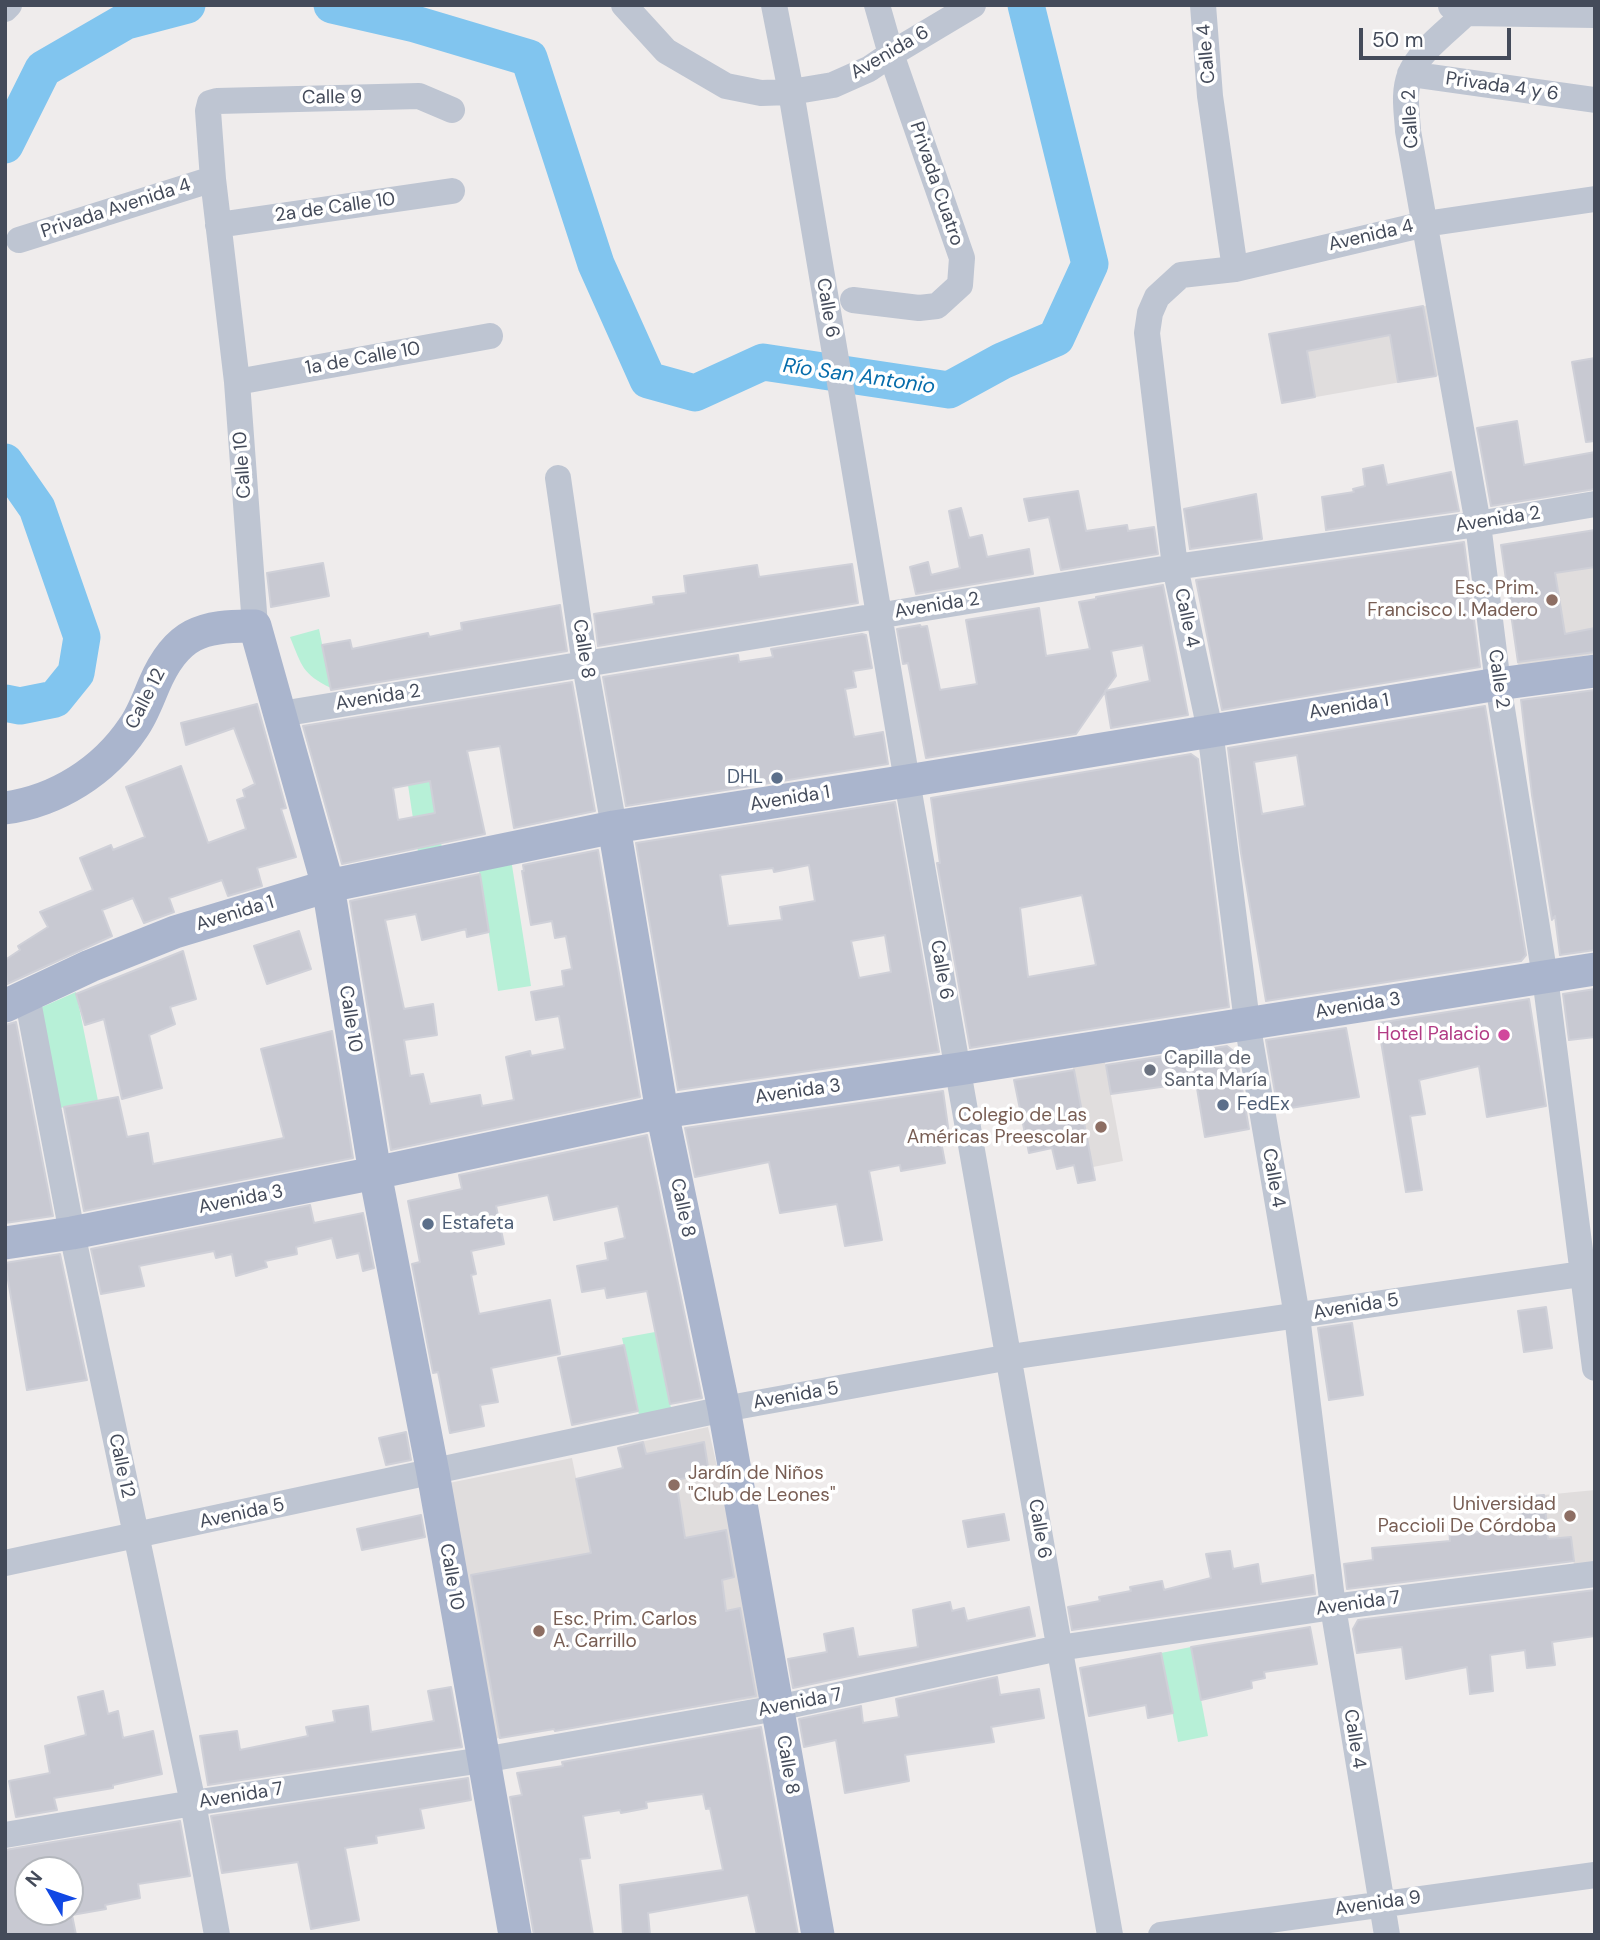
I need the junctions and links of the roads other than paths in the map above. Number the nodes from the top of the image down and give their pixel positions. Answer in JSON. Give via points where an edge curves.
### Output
{"nodes":[{"id":1,"x":9,"y":5,"type":"edge"},
{"id":2,"x":624,"y":5,"type":"edge"},
{"id":3,"x":774,"y":5,"type":"edge"},
{"id":4,"x":877,"y":5,"type":"edge"},
{"id":5,"x":1203,"y":5,"type":"edge"},
{"id":6,"x":972,"y":6,"type":"edge"},
{"id":7,"x":5,"y":9,"type":"edge"},
{"id":8,"x":1458,"y":9,"type":"edge"},
{"id":9,"x":1595,"y":15,"type":"edge"},
{"id":10,"x":891,"y":54,"type":"junction"},
{"id":11,"x":1410,"y":74,"type":"junction"},
{"id":12,"x":791,"y":92,"type":"junction"},
{"id":13,"x":1595,"y":100,"type":"edge"},
{"id":14,"x":210,"y":103,"type":"joint"},
{"id":15,"x":452,"y":110,"type":"dead end"},
{"id":16,"x":213,"y":178,"type":"junction"},
{"id":17,"x":452,"y":191,"type":"dead end"},
{"id":18,"x":1595,"y":199,"type":"edge"},
{"id":19,"x":1425,"y":224,"type":"junction"},
{"id":20,"x":218,"y":225,"type":"junction"},
{"id":21,"x":19,"y":240,"type":"dead end"},
{"id":22,"x":1235,"y":269,"type":"junction"},
{"id":23,"x":1157,"y":297,"type":"joint"},
{"id":24,"x":853,"y":300,"type":"dead end"},
{"id":25,"x":490,"y":336,"type":"dead end"},
{"id":26,"x":237,"y":382,"type":"junction"},
{"id":27,"x":558,"y":478,"type":"dead end"},
{"id":28,"x":1595,"y":505,"type":"edge"},
{"id":29,"x":1478,"y":524,"type":"junction"},
{"id":30,"x":1175,"y":567,"type":"junction"},
{"id":31,"x":877,"y":602,"type":"junction"},
{"id":32,"x":255,"y":626,"type":"junction"},
{"id":33,"x":585,"y":665,"type":"junction"},
{"id":34,"x":1595,"y":671,"type":"edge"},
{"id":35,"x":1498,"y":684,"type":"junction"},
{"id":36,"x":281,"y":714,"type":"junction"},
{"id":37,"x":1210,"y":730,"type":"junction"},
{"id":38,"x":907,"y":781,"type":"junction"},
{"id":39,"x":5,"y":808,"type":"edge"},
{"id":40,"x":614,"y":827,"type":"junction"},
{"id":41,"x":328,"y":886,"type":"junction"},
{"id":42,"x":1595,"y":969,"type":"edge"},
{"id":43,"x":1545,"y":977,"type":"junction"},
{"id":44,"x":16,"y":1001,"type":"edge"},
{"id":45,"x":1247,"y":1023,"type":"junction"},
{"id":46,"x":959,"y":1069,"type":"junction"},
{"id":47,"x":662,"y":1112,"type":"junction"},
{"id":48,"x":375,"y":1173,"type":"junction"},
{"id":49,"x":72,"y":1233,"type":"junction"},
{"id":50,"x":5,"y":1243,"type":"edge"},
{"id":51,"x":1588,"y":1273,"type":"edge"},
{"id":52,"x":1297,"y":1316,"type":"junction"},
{"id":53,"x":1010,"y":1357,"type":"junction"},
{"id":54,"x":1595,"y":1368,"type":"edge"},
{"id":55,"x":723,"y":1409,"type":"junction"},
{"id":56,"x":433,"y":1473,"type":"junction"},
{"id":57,"x":135,"y":1536,"type":"junction"},
{"id":58,"x":5,"y":1563,"type":"edge"},
{"id":59,"x":1595,"y":1574,"type":"edge"},
{"id":60,"x":1333,"y":1607,"type":"junction"},
{"id":61,"x":1059,"y":1648,"type":"junction"},
{"id":62,"x":777,"y":1708,"type":"junction"},
{"id":63,"x":483,"y":1759,"type":"junction"},
{"id":64,"x":193,"y":1803,"type":"junction"},
{"id":65,"x":5,"y":1835,"type":"edge"},
{"id":66,"x":1595,"y":1875,"type":"edge"},
{"id":67,"x":1381,"y":1904,"type":"junction"},
{"id":68,"x":217,"y":1935,"type":"edge"},
{"id":69,"x":515,"y":1935,"type":"edge"},
{"id":70,"x":818,"y":1935,"type":"edge"},
{"id":71,"x":1110,"y":1935,"type":"edge"},
{"id":72,"x":1161,"y":1935,"type":"edge"},
{"id":73,"x":1387,"y":1935,"type":"edge"}],
"edges":[{"from":1,"to":7,"type":"street"},
{"from":2,"to":12,"type":"street","name":"Avenida 6","via":[[666,51],[726,86],[761,93]]},
{"from":3,"to":12,"type":"street","name":"Calle 6"},
{"from":4,"to":10,"type":"street","name":"Privada Cuatro"},
{"from":5,"to":22,"type":"street","name":"Calle 4","via":[[1210,96]]},
{"from":6,"to":10,"type":"street","name":"Avenida 6"},
{"from":8,"to":9,"type":"street"},
{"from":8,"to":11,"type":"street","name":"Calle 2"},
{"from":10,"to":12,"type":"street","name":"Avenida 6","via":[[833,85]]},
{"from":10,"to":24,"type":"street","name":"Privada Cuatro","via":[[962,258],[960,285],[937,306]]},
{"from":11,"to":13,"type":"street","name":"Privada 4 y 6"},
{"from":11,"to":19,"type":"street","name":"Calle 2","via":[[1408,131]]},
{"from":12,"to":31,"type":"street","name":"Calle 6"},
{"from":14,"to":15,"type":"street","name":"Calle 9","via":[[419,96]]},
{"from":14,"to":16,"type":"street","name":"Calle 10"},
{"from":16,"to":20,"type":"street","name":"Calle 10"},
{"from":16,"to":21,"type":"street","name":"Privada Avenida 4"},
{"from":17,"to":20,"type":"street","name":"2a de Calle 10"},
{"from":18,"to":19,"type":"street","name":"Avenida 4"},
{"from":19,"to":22,"type":"street","name":"Avenida 4"},
{"from":19,"to":29,"type":"street","name":"Calle 2"},
{"from":20,"to":26,"type":"street","name":"Calle 10"},
{"from":22,"to":23,"type":"street","name":"Avenida 4","via":[[1181,275]]},
{"from":23,"to":30,"type":"street","name":"Calle 4","via":[[1147,333]]},
{"from":25,"to":26,"type":"street","name":"1a de Calle 10"},
{"from":26,"to":32,"type":"street","name":"Calle 10"},
{"from":27,"to":33,"type":"street","name":"Calle 8"},
{"from":28,"to":29,"type":"street","name":"Avenida 2"},
{"from":29,"to":30,"type":"street","name":"Avenida 2"},
{"from":29,"to":35,"type":"street","name":"Calle 2"},
{"from":30,"to":31,"type":"street","name":"Avenida 2"},
{"from":30,"to":37,"type":"street","name":"Calle 4"},
{"from":31,"to":33,"type":"street","name":"Avenida 2"},
{"from":31,"to":38,"type":"street","name":"Calle 6"},
{"from":32,"to":36,"type":"main road","name":"Calle 10"},
{"from":32,"to":39,"type":"main road","name":"Calle 12","via":[[209,627],[192,635],[175,648],[160,670],[135,727],[113,753],[64,790]]},
{"from":33,"to":36,"type":"street","name":"Avenida 2"},
{"from":33,"to":40,"type":"street","name":"Calle 8"},
{"from":34,"to":35,"type":"main road","name":"Avenida 1"},
{"from":35,"to":37,"type":"main road","name":"Avenida 1"},
{"from":35,"to":43,"type":"street","name":"Calle 2"},
{"from":36,"to":41,"type":"main road","name":"Calle 10"},
{"from":37,"to":38,"type":"main road","name":"Avenida 1"},
{"from":37,"to":45,"type":"street","name":"Calle 4"},
{"from":38,"to":40,"type":"main road","name":"Avenida 1"},
{"from":38,"to":46,"type":"street","name":"Calle 6"},
{"from":40,"to":41,"type":"main road","name":"Avenida 1"},
{"from":40,"to":47,"type":"main road","name":"Calle 8"},
{"from":41,"to":44,"type":"main road","name":"Avenida 1","via":[[175,932]]},
{"from":41,"to":48,"type":"main road","name":"Calle 10"},
{"from":42,"to":43,"type":"main road","name":"Avenida 3"},
{"from":43,"to":45,"type":"main road","name":"Avenida 3"},
{"from":43,"to":51,"type":"street","name":"Calle 2"},
{"from":44,"to":49,"type":"street","name":"Calle 12"},
{"from":45,"to":46,"type":"main road","name":"Avenida 3"},
{"from":45,"to":52,"type":"street","name":"Calle 4"},
{"from":46,"to":47,"type":"main road","name":"Avenida 3"},
{"from":46,"to":53,"type":"street","name":"Calle 6"},
{"from":47,"to":48,"type":"main road","name":"Avenida 3"},
{"from":47,"to":55,"type":"main road","name":"Calle 8"},
{"from":48,"to":49,"type":"main road","name":"Avenida 3"},
{"from":48,"to":56,"type":"main road","name":"Calle 10"},
{"from":49,"to":50,"type":"main road","name":"Avenida 3"},
{"from":49,"to":57,"type":"street","name":"Calle 12"},
{"from":51,"to":52,"type":"street","name":"Avenida 5"},
{"from":51,"to":54,"type":"street","name":"Calle 2"},
{"from":52,"to":53,"type":"street","name":"Avenida 5"},
{"from":52,"to":60,"type":"street","name":"Calle 4"},
{"from":53,"to":55,"type":"street","name":"Avenida 5"},
{"from":53,"to":61,"type":"street","name":"Calle 6"},
{"from":55,"to":56,"type":"street","name":"Avenida 5"},
{"from":55,"to":62,"type":"main road","name":"Calle 8"},
{"from":56,"to":57,"type":"street","name":"Avenida 5"},
{"from":56,"to":63,"type":"main road","name":"Calle 10"},
{"from":57,"to":58,"type":"street","name":"Avenida 5"},
{"from":57,"to":64,"type":"street","name":"Calle 12"},
{"from":59,"to":60,"type":"street","name":"Avenida 7"},
{"from":60,"to":61,"type":"street","name":"Avenida 7"},
{"from":60,"to":67,"type":"street","name":"Calle 4"},
{"from":61,"to":62,"type":"street","name":"Avenida 7"},
{"from":61,"to":71,"type":"street","name":"Calle 6"},
{"from":62,"to":63,"type":"street","name":"Avenida 7"},
{"from":62,"to":70,"type":"main road","name":"Calle 8"},
{"from":63,"to":64,"type":"street","name":"Avenida 7"},
{"from":63,"to":69,"type":"main road","name":"Calle 10"},
{"from":64,"to":65,"type":"street","name":"Avenida 7"},
{"from":64,"to":68,"type":"street","name":"Calle 12"},
{"from":66,"to":67,"type":"street","name":"Avenida 9"},
{"from":67,"to":72,"type":"street","name":"Avenida 9"},
{"from":67,"to":73,"type":"street","name":"Calle 4"}]}
